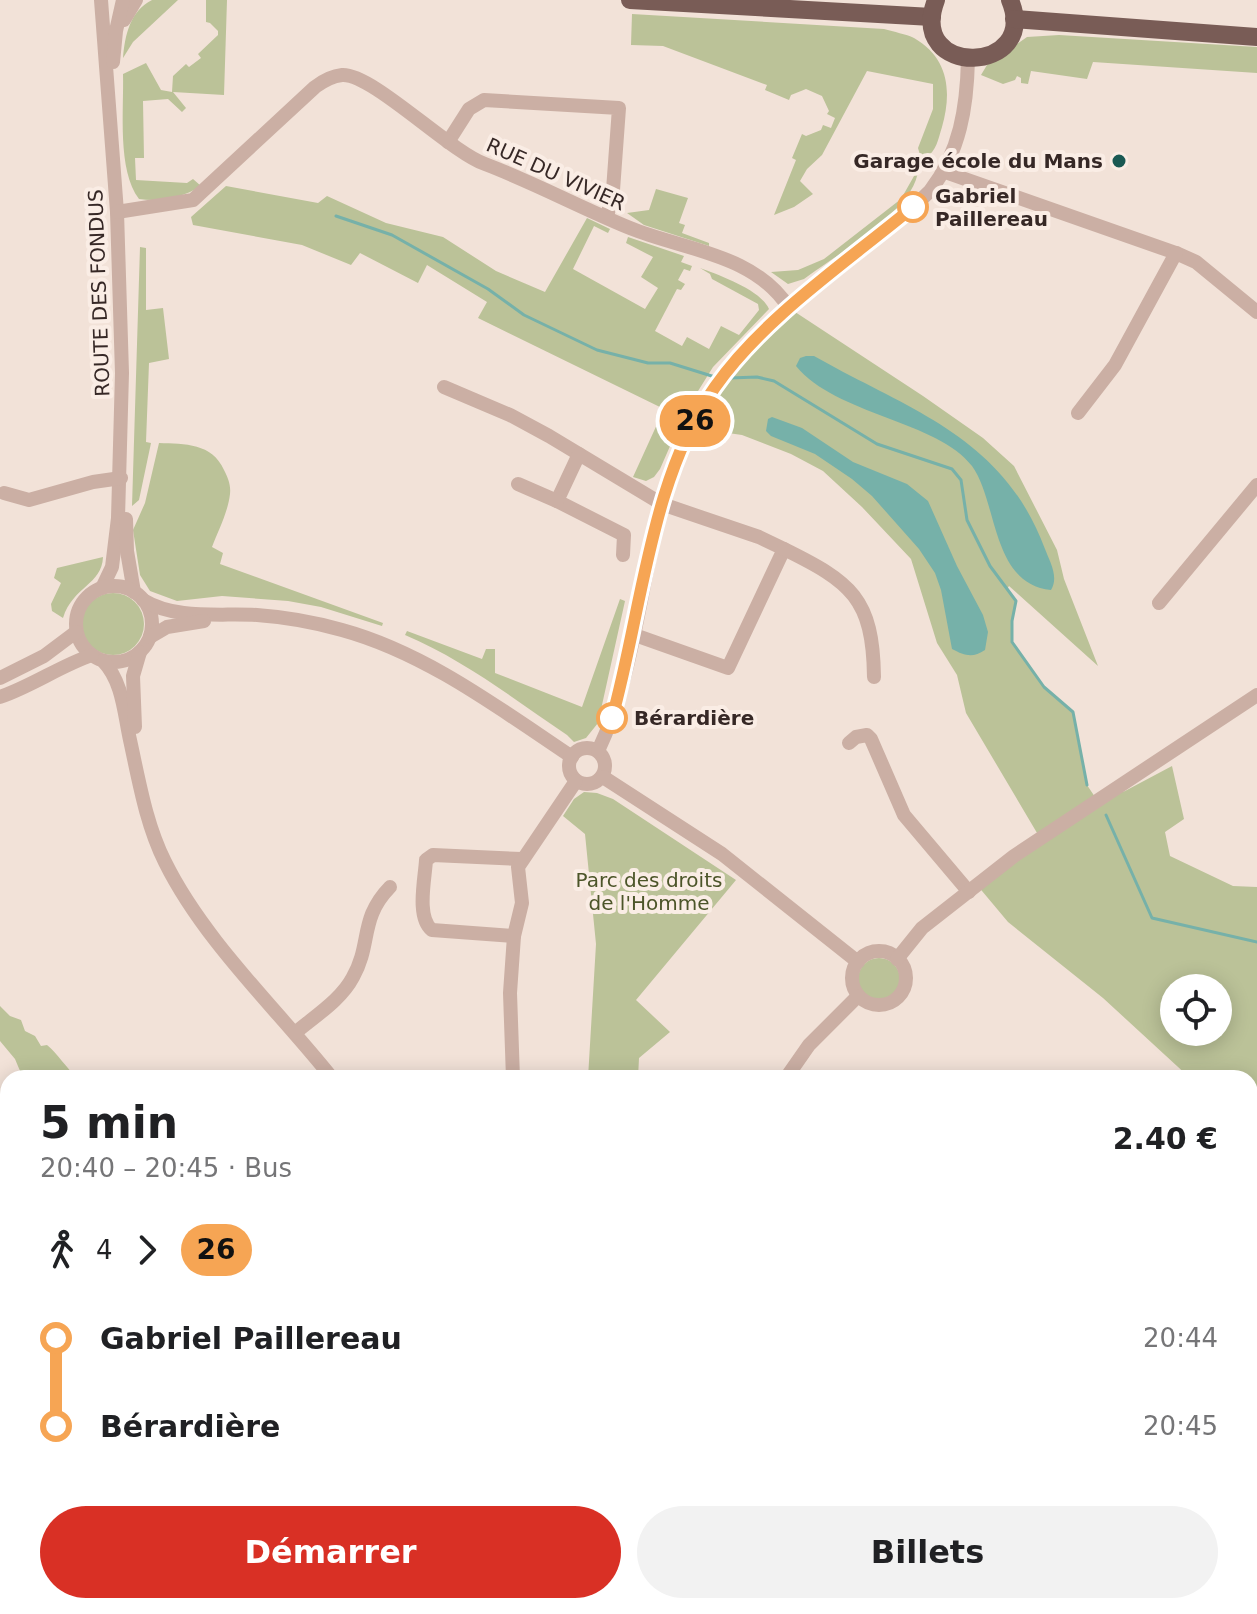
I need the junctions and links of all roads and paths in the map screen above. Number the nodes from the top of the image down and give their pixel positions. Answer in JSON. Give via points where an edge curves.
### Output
{"nodes":[{"id":1,"x":101,"y":0,"type":"edge"},
{"id":2,"x":123,"y":0,"type":"edge"},
{"id":3,"x":136,"y":0,"type":"edge"},
{"id":4,"x":630,"y":0,"type":"edge"},
{"id":5,"x":1010,"y":0,"type":"edge"},
{"id":6,"x":934,"y":8,"type":"edge"},
{"id":7,"x":1014,"y":19,"type":"junction"},
{"id":8,"x":1257,"y":37,"type":"edge"},
{"id":9,"x":114,"y":43,"type":"junction"},
{"id":10,"x":968,"y":59,"type":"junction"},
{"id":11,"x":111,"y":127,"type":"junction"},
{"id":12,"x":448,"y":142,"type":"junction"},
{"id":13,"x":945,"y":172,"type":"junction"},
{"id":14,"x":117,"y":212,"type":"junction"},
{"id":15,"x":607,"y":217,"type":"junction"},
{"id":16,"x":1176,"y":253,"type":"junction"},
{"id":17,"x":789,"y":308,"type":"junction"},
{"id":18,"x":1257,"y":312,"type":"edge"},
{"id":19,"x":444,"y":387,"type":"dead end"},
{"id":20,"x":1078,"y":413,"type":"dead end"},
{"id":21,"x":579,"y":454,"type":"junction"},
{"id":22,"x":122,"y":458,"type":"junction"},
{"id":23,"x":121,"y":478,"type":"junction"},
{"id":24,"x":518,"y":484,"type":"dead end"},
{"id":25,"x":1257,"y":485,"type":"edge"},
{"id":26,"x":4,"y":493,"type":"dead end"},
{"id":27,"x":557,"y":501,"type":"junction"},
{"id":28,"x":662,"y":504,"type":"junction"},
{"id":29,"x":784,"y":549,"type":"junction"},
{"id":30,"x":623,"y":555,"type":"dead end"},
{"id":31,"x":102,"y":588,"type":"junction"},
{"id":32,"x":139,"y":596,"type":"junction"},
{"id":33,"x":1159,"y":603,"type":"dead end"},
{"id":34,"x":248,"y":615,"type":"junction"},
{"id":35,"x":76,"y":632,"type":"junction"},
{"id":36,"x":632,"y":634,"type":"junction"},
{"id":37,"x":150,"y":637,"type":"junction"},
{"id":38,"x":140,"y":652,"type":"junction"},
{"id":39,"x":98,"y":658,"type":"junction"},
{"id":40,"x":874,"y":677,"type":"dead end"},
{"id":41,"x":0,"y":678,"type":"edge"},
{"id":42,"x":1257,"y":695,"type":"edge"},
{"id":43,"x":0,"y":697,"type":"edge"},
{"id":44,"x":849,"y":743,"type":"dead end"},
{"id":45,"x":598,"y":751,"type":"junction"},
{"id":46,"x":572,"y":757,"type":"junction"},
{"id":47,"x":136,"y":768,"type":"junction"},
{"id":48,"x":603,"y":777,"type":"junction"},
{"id":49,"x":576,"y":781,"type":"junction"},
{"id":50,"x":521,"y":859,"type":"junction"},
{"id":51,"x":390,"y":887,"type":"dead end"},
{"id":52,"x":969,"y":892,"type":"junction"},
{"id":53,"x":514,"y":936,"type":"junction"},
{"id":54,"x":897,"y":959,"type":"junction"},
{"id":55,"x":858,"y":962,"type":"junction"},
{"id":56,"x":858,"y":996,"type":"junction"},
{"id":57,"x":295,"y":1033,"type":"junction"},
{"id":58,"x":325,"y":1070,"type":"edge"},
{"id":59,"x":509,"y":1070,"type":"edge"},
{"id":60,"x":792,"y":1070,"type":"edge"}],
"edges":[{"from":1,"to":11,"type":"street","name":"ROUTE DES FONDUS"},
{"from":2,"to":9,"type":"street","name":"ROUTE DES FONDUS"},
{"from":3,"to":9,"type":"street","name":"ROUTE DES FONDUS"},
{"from":4,"to":6,"type":"main road"},
{"from":5,"to":7,"type":"main road"},
{"from":6,"to":10,"type":"main road","via":[[934,33],[944,47]]},
{"from":7,"to":8,"type":"main road"},
{"from":7,"to":10,"type":"main road","via":[[1010,37],[998,51]]},
{"from":9,"to":11,"type":"street","name":"ROUTE DES FONDUS"},
{"from":10,"to":13,"type":"street","via":[[965,109]]},
{"from":11,"to":14,"type":"street","name":"ROUTE DES FONDUS"},
{"from":12,"to":14,"type":"street","name":"RUE DU VIVIER","via":[[362,81],[344,75],[315,87],[193,200]]},
{"from":12,"to":15,"type":"street","name":"RUE DU VIVIER","via":[[473,160]]},
{"from":12,"to":15,"type":"street","via":[[469,109],[484,100],[619,108]]},
{"from":13,"to":16,"type":"street"},
{"from":13,"to":17,"type":"street","via":[[917,204]]},
{"from":14,"to":22,"type":"street","name":"ROUTE DES FONDUS"},
{"from":15,"to":17,"type":"street","name":"RUE DU VIVIER","via":[[742,267],[780,294]]},
{"from":16,"to":18,"type":"street","via":[[1196,262]]},
{"from":16,"to":20,"type":"street","via":[[1115,365]]},
{"from":17,"to":28,"type":"street","via":[[760,333],[715,387],[692,428]]},
{"from":19,"to":21,"type":"street","via":[[510,415]]},
{"from":21,"to":27,"type":"street"},
{"from":21,"to":28,"type":"street"},
{"from":22,"to":23,"type":"street","name":"ROUTE DES FONDUS"},
{"from":22,"to":32,"type":"street","name":"ROUTE DES FONDUS","via":[[127,551]]},
{"from":23,"to":26,"type":"street","via":[[29,500]]},
{"from":23,"to":31,"type":"street","name":"ROUTE DES FONDUS","via":[[114,557]]},
{"from":24,"to":27,"type":"street"},
{"from":25,"to":33,"type":"street"},
{"from":27,"to":30,"type":"street","via":[[624,535]]},
{"from":28,"to":29,"type":"street"},
{"from":28,"to":36,"type":"street"},
{"from":29,"to":36,"type":"street","via":[[728,668]]},
{"from":29,"to":40,"type":"street","via":[[824,569],[852,592],[867,616],[874,643]]},
{"from":31,"to":32,"type":"street","via":[[115,586]]},
{"from":31,"to":35,"type":"street","via":[[81,605]]},
{"from":32,"to":34,"type":"street","via":[[175,613]]},
{"from":32,"to":37,"type":"street","via":[[152,617]]},
{"from":34,"to":37,"type":"street","via":[[176,624]]},
{"from":34,"to":46,"type":"street","via":[[306,621],[388,645]]},
{"from":35,"to":39,"type":"street"},
{"from":35,"to":41,"type":"street"},
{"from":36,"to":45,"type":"street"},
{"from":37,"to":38,"type":"street"},
{"from":38,"to":39,"type":"street","via":[[124,661]]},
{"from":38,"to":47,"type":"street","via":[[133,676]]},
{"from":39,"to":43,"type":"street","via":[[72,662]]},
{"from":39,"to":47,"type":"street","via":[[117,679]]},
{"from":42,"to":52,"type":"street","via":[[1014,856]]},
{"from":44,"to":52,"type":"street","via":[[860,735],[871,739],[904,815]]},
{"from":45,"to":46,"type":"street","via":[[582,749]]},
{"from":45,"to":48,"type":"street","via":[[606,766]]},
{"from":46,"to":49,"type":"street","via":[[569,771]]},
{"from":47,"to":57,"type":"street","via":[[159,848],[185,898]]},
{"from":48,"to":49,"type":"street","via":[[593,784]]},
{"from":48,"to":55,"type":"street","via":[[722,854]]},
{"from":49,"to":50,"type":"street"},
{"from":50,"to":53,"type":"street","via":[[522,903]]},
{"from":50,"to":53,"type":"street","via":[[433,855],[426,860],[423,911],[428,927]]},
{"from":51,"to":57,"type":"street","via":[[375,903],[353,978]]},
{"from":52,"to":54,"type":"street","via":[[922,928]]},
{"from":53,"to":59,"type":"street"},
{"from":54,"to":55,"type":"street","via":[[881,952]]},
{"from":54,"to":56,"type":"street","via":[[906,975],[898,997],[873,1005]]},
{"from":55,"to":56,"type":"street","via":[[852,979]]},
{"from":56,"to":60,"type":"street"},
{"from":57,"to":58,"type":"street"}]}
